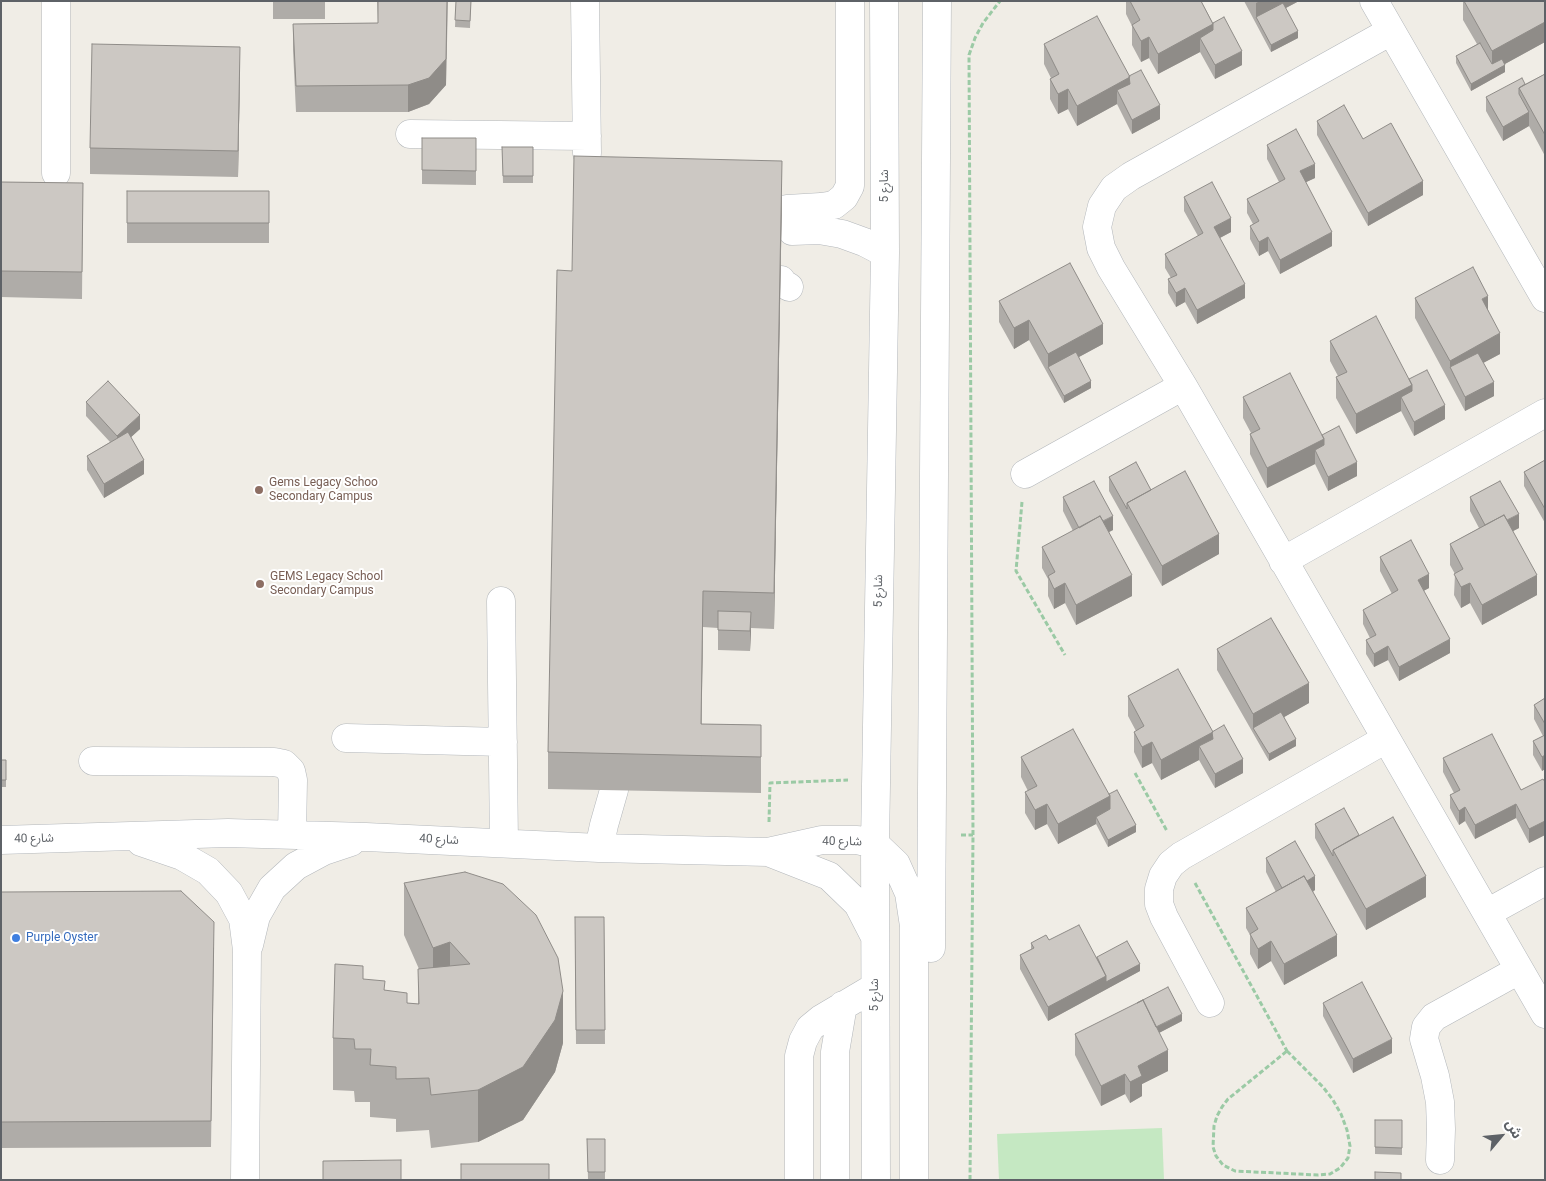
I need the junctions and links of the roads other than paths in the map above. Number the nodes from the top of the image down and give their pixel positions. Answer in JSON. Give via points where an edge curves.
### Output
{"nodes":[{"id":1,"x":56,"y":1,"type":"edge"},
{"id":2,"x":585,"y":1,"type":"edge"},
{"id":3,"x":850,"y":1,"type":"edge"},
{"id":4,"x":884,"y":1,"type":"edge"},
{"id":5,"x":937,"y":1,"type":"edge"},
{"id":6,"x":1374,"y":1,"type":"edge"},
{"id":7,"x":1391,"y":31,"type":"junction"},
{"id":8,"x":410,"y":134,"type":"dead end"},
{"id":9,"x":587,"y":136,"type":"junction"},
{"id":10,"x":56,"y":173,"type":"dead end"},
{"id":11,"x":587,"y":177,"type":"edge"},
{"id":12,"x":885,"y":253,"type":"junction"},
{"id":13,"x":1545,"y":298,"type":"edge"},
{"id":14,"x":1183,"y":386,"type":"junction"},
{"id":15,"x":1545,"y":413,"type":"edge"},
{"id":16,"x":1024,"y":474,"type":"road end"},
{"id":17,"x":1283,"y":560,"type":"junction"},
{"id":18,"x":501,"y":601,"type":"dead end"},
{"id":19,"x":346,"y":738,"type":"dead end"},
{"id":20,"x":1386,"y":739,"type":"junction"},
{"id":21,"x":503,"y":742,"type":"junction"},
{"id":22,"x":93,"y":761,"type":"dead end"},
{"id":23,"x":614,"y":790,"type":"edge"},
{"id":24,"x":292,"y":835,"type":"junction"},
{"id":25,"x":126,"y":837,"type":"junction"},
{"id":26,"x":366,"y":837,"type":"junction"},
{"id":27,"x":1,"y":840,"type":"edge"},
{"id":28,"x":504,"y":843,"type":"junction"},
{"id":29,"x":875,"y":844,"type":"junction"},
{"id":30,"x":599,"y":848,"type":"junction"},
{"id":31,"x":768,"y":852,"type":"junction"},
{"id":32,"x":1545,"y":881,"type":"edge"},
{"id":33,"x":1486,"y":914,"type":"junction"},
{"id":34,"x":876,"y":939,"type":"junction"},
{"id":35,"x":247,"y":950,"type":"junction"},
{"id":36,"x":1519,"y":970,"type":"junction"},
{"id":37,"x":875,"y":987,"type":"junction"},
{"id":38,"x":1210,"y":1003,"type":"dead end"},
{"id":39,"x":843,"y":1005,"type":"junction"},
{"id":40,"x":1545,"y":1014,"type":"edge"},
{"id":41,"x":1440,"y":1160,"type":"dead end"},
{"id":42,"x":245,"y":1180,"type":"edge"},
{"id":43,"x":800,"y":1180,"type":"edge"},
{"id":44,"x":835,"y":1180,"type":"edge"},
{"id":45,"x":876,"y":1180,"type":"edge"},
{"id":46,"x":914,"y":1180,"type":"edge"},
{"id":47,"x":931,"y":1180,"type":"edge"}],
"edges":[{"from":1,"to":10,"type":"street"},
{"from":2,"to":9,"type":"street"},
{"from":3,"to":12,"type":"street","via":[[850,186],[834,205],[789,220],[842,234]]},
{"from":4,"to":12,"type":"street","name":"شارع 5"},
{"from":5,"to":47,"type":"street"},
{"from":6,"to":7,"type":"street"},
{"from":7,"to":13,"type":"street"},
{"from":7,"to":14,"type":"street","via":[[1131,176],[1114,188],[1102,206],[1097,227],[1101,248]]},
{"from":8,"to":9,"type":"street"},
{"from":9,"to":11,"type":"street"},
{"from":12,"to":29,"type":"street","name":"شارع 5"},
{"from":14,"to":16,"type":"street"},
{"from":14,"to":17,"type":"street"},
{"from":15,"to":17,"type":"street"},
{"from":17,"to":20,"type":"street"},
{"from":18,"to":21,"type":"street"},
{"from":19,"to":21,"type":"street"},
{"from":20,"to":33,"type":"street"},
{"from":20,"to":38,"type":"street","via":[[1181,856],[1163,876],[1159,889],[1164,917]]},
{"from":21,"to":28,"type":"street"},
{"from":22,"to":24,"type":"street","via":[[284,764],[291,771],[293,780]]},
{"from":23,"to":30,"type":"street"},
{"from":24,"to":25,"type":"street","name":"شارع 40","via":[[228,833]]},
{"from":24,"to":26,"type":"street","name":"شارع 40"},
{"from":25,"to":27,"type":"street","name":"شارع 40"},
{"from":25,"to":35,"type":"street","via":[[182,856],[208,871],[229,893],[243,919]]},
{"from":26,"to":28,"type":"street","name":"شارع 40"},
{"from":26,"to":35,"type":"street","via":[[303,862],[272,888],[256,916]]},
{"from":28,"to":30,"type":"street","name":"شارع 40"},
{"from":29,"to":31,"type":"street","name":"شارع 40","via":[[857,840],[822,840]]},
{"from":29,"to":34,"type":"street","name":"شارع 5"},
{"from":29,"to":46,"type":"street","via":[[896,864],[909,893],[914,926]]},
{"from":30,"to":31,"type":"street","name":"شارع 40"},
{"from":31,"to":34,"type":"street","via":[[829,876],[858,904]]},
{"from":32,"to":33,"type":"street"},
{"from":33,"to":36,"type":"street"},
{"from":34,"to":37,"type":"street","name":"شارع 5"},
{"from":35,"to":42,"type":"street"},
{"from":36,"to":40,"type":"street"},
{"from":36,"to":41,"type":"street","via":[[1434,1017],[1426,1027],[1424,1039],[1440,1102]]},
{"from":37,"to":39,"type":"street"},
{"from":37,"to":45,"type":"street","name":"شارع 5"},
{"from":39,"to":43,"type":"street","via":[[810,1028],[799,1056]]},
{"from":39,"to":44,"type":"street","via":[[835,1052]]}]}
